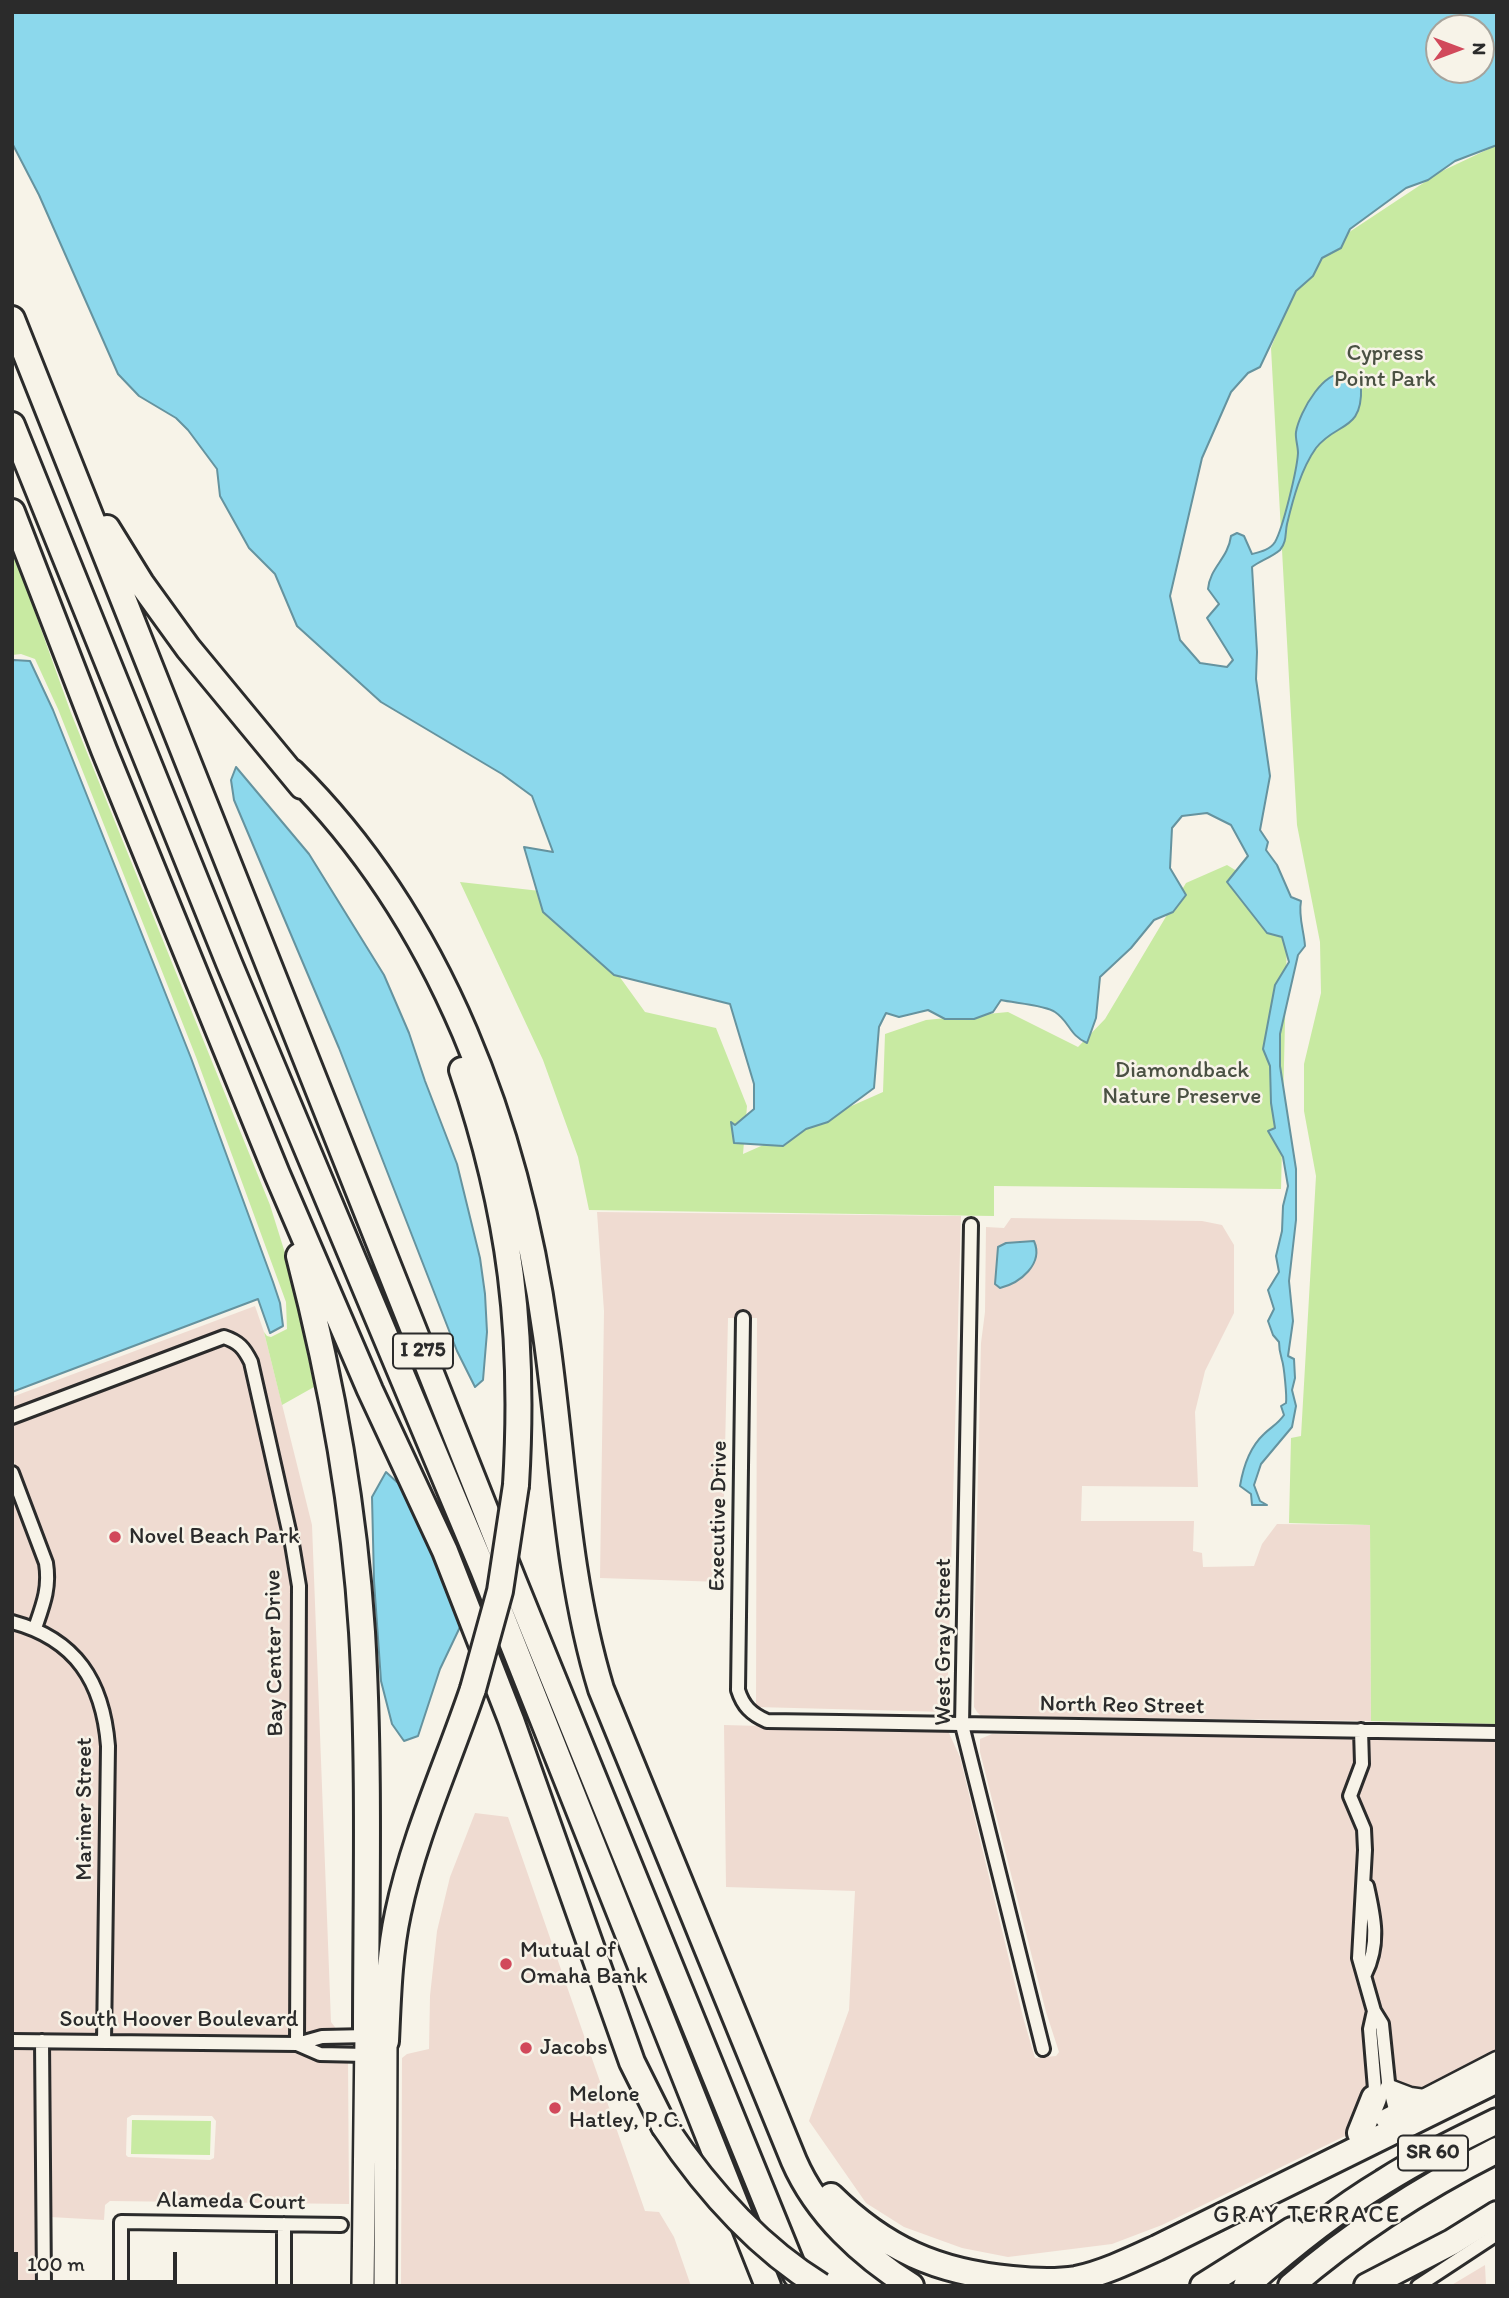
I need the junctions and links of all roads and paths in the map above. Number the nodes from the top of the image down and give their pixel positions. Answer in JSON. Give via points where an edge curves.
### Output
{"nodes":[{"id":1,"x":12,"y":319,"type":"edge"},
{"id":2,"x":50,"y":415,"type":"junction"},
{"id":3,"x":12,"y":425,"type":"edge"},
{"id":4,"x":12,"y":512,"type":"edge"},
{"id":5,"x":292,"y":772,"type":"junction"},
{"id":6,"x":277,"y":1174,"type":"junction"},
{"id":7,"x":971,"y":1224,"type":"dead end"},
{"id":8,"x":743,"y":1318,"type":"dead end"},
{"id":9,"x":12,"y":1417,"type":"edge"},
{"id":10,"x":12,"y":1474,"type":"edge"},
{"id":11,"x":12,"y":1622,"type":"edge"},
{"id":12,"x":35,"y":1628,"type":"junction"},
{"id":13,"x":749,"y":1712,"type":"joint"},
{"id":14,"x":961,"y":1725,"type":"junction"},
{"id":15,"x":1361,"y":1730,"type":"junction"},
{"id":16,"x":1497,"y":1733,"type":"edge"},
{"id":17,"x":12,"y":2041,"type":"edge"},
{"id":18,"x":42,"y":2041,"type":"junction"},
{"id":19,"x":104,"y":2042,"type":"junction"},
{"id":20,"x":373,"y":2044,"type":"junction"},
{"id":21,"x":297,"y":2045,"type":"junction"},
{"id":22,"x":1043,"y":2049,"type":"dead end"},
{"id":23,"x":1497,"y":2061,"type":"edge"},
{"id":24,"x":1488,"y":2084,"type":"edge"},
{"id":25,"x":1424,"y":2099,"type":"junction"},
{"id":26,"x":1386,"y":2105,"type":"junction"},
{"id":27,"x":1497,"y":2121,"type":"edge"},
{"id":28,"x":789,"y":2144,"type":"junction"},
{"id":29,"x":1497,"y":2150,"type":"edge"},
{"id":30,"x":1371,"y":2189,"type":"junction"},
{"id":31,"x":284,"y":2224,"type":"junction"},
{"id":32,"x":341,"y":2225,"type":"dead end"},
{"id":33,"x":1490,"y":2225,"type":"edge"},
{"id":34,"x":987,"y":2277,"type":"junction"},
{"id":35,"x":44,"y":2286,"type":"edge"},
{"id":36,"x":121,"y":2286,"type":"edge"},
{"id":37,"x":284,"y":2286,"type":"edge"},
{"id":38,"x":363,"y":2286,"type":"edge"},
{"id":39,"x":385,"y":2286,"type":"edge"},
{"id":40,"x":768,"y":2286,"type":"edge"},
{"id":41,"x":800,"y":2286,"type":"edge"},
{"id":42,"x":821,"y":2286,"type":"edge"},
{"id":43,"x":911,"y":2286,"type":"edge"},
{"id":44,"x":1203,"y":2286,"type":"edge"},
{"id":45,"x":1246,"y":2286,"type":"edge"},
{"id":46,"x":1291,"y":2286,"type":"edge"},
{"id":47,"x":1367,"y":2286,"type":"edge"},
{"id":48,"x":1418,"y":2286,"type":"edge"}],
"edges":[{"from":1,"to":2,"type":"highway","number":"I 275"},
{"from":2,"to":5,"type":"highway","via":[[141,583],[206,672]]},
{"from":2,"to":41,"type":"highway","number":"I 275","via":[[514,1583]]},
{"from":3,"to":40,"type":"highway","number":"I 275","via":[[229,963],[483,1569]]},
{"from":4,"to":6,"type":"highway"},
{"from":5,"to":20,"type":"highway","bridge":true,"via":[[396,926],[447,1030],[491,1162],[517,1315],[520,1423],[500,1591],[473,1689],[410,1868]]},
{"from":5,"to":28,"type":"highway","via":[[340,822],[399,906],[448,996],[490,1098],[537,1276],[575,1580],[592,1660]]},
{"from":6,"to":20,"type":"highway","via":[[325,1367],[355,1549],[366,1718]]},
{"from":6,"to":42,"type":"highway","bridge":true,"via":[[445,1551],[511,1720],[632,2062],[664,2126],[702,2180],[775,2253]]},
{"from":7,"to":14,"type":"street","name":"West Gray Street"},
{"from":8,"to":13,"type":"street","name":"Executive Drive","via":[[737,1690]]},
{"from":9,"to":21,"type":"street","name":"Bay Center Drive","via":[[224,1338],[245,1348],[299,1586]]},
{"from":10,"to":12,"type":"street","via":[[46,1563],[48,1588]]},
{"from":11,"to":12,"type":"street","name":"Mariner Street"},
{"from":12,"to":19,"type":"street","name":"Mariner Street","via":[[82,1665],[99,1694],[106,1720]]},
{"from":13,"to":14,"type":"street","name":"North Reo Street","via":[[767,1721]]},
{"from":14,"to":15,"type":"street","name":"North Reo Street"},
{"from":14,"to":22,"type":"street","name":"West Gray Street"},
{"from":15,"to":16,"type":"street","name":"North Reo Street"},
{"from":15,"to":26,"type":"street","via":[[1362,1764],[1350,1796],[1364,1829],[1363,1869],[1375,1923],[1373,1959],[1365,1974],[1374,2011],[1370,2029],[1374,2058]]},
{"from":17,"to":18,"type":"street","name":"South Hoover Boulevard"},
{"from":18,"to":19,"type":"street","name":"South Hoover Boulevard"},
{"from":18,"to":35,"type":"street"},
{"from":19,"to":21,"type":"street","name":"South Hoover Boulevard"},
{"from":20,"to":21,"type":"street","name":"South Hoover Boulevard","via":[[322,2037]]},
{"from":20,"to":21,"type":"street","via":[[320,2054]]},
{"from":20,"to":38,"type":"main road"},
{"from":20,"to":39,"type":"main road"},
{"from":23,"to":25,"type":"street"},
{"from":24,"to":34,"type":"highway","via":[[1118,2266],[1076,2279]]},
{"from":25,"to":26,"type":"street"},
{"from":25,"to":26,"type":"street","via":[[1410,2097]]},
{"from":26,"to":34,"type":"highway","via":[[1360,2133],[1130,2248],[1097,2262],[1040,2274]]},
{"from":27,"to":30,"type":"highway","number":"SR 60"},
{"from":28,"to":34,"type":"highway","via":[[827,2192],[879,2237],[942,2267]]},
{"from":28,"to":43,"type":"highway","via":[[800,2176],[824,2210],[854,2244]]},
{"from":29,"to":46,"type":"highway","number":"SR 60","via":[[1405,2200]]},
{"from":30,"to":44,"type":"highway","via":[[1326,2210]]},
{"from":30,"to":45,"type":"highway","number":"SR 60","via":[[1298,2240]]},
{"from":31,"to":32,"type":"street","name":"Alameda Court"},
{"from":31,"to":36,"type":"street","name":"Alameda Court","via":[[121,2222]]},
{"from":31,"to":37,"type":"street"},
{"from":33,"to":47,"type":"highway"},
{"from":33,"to":48,"type":"street"}]}
